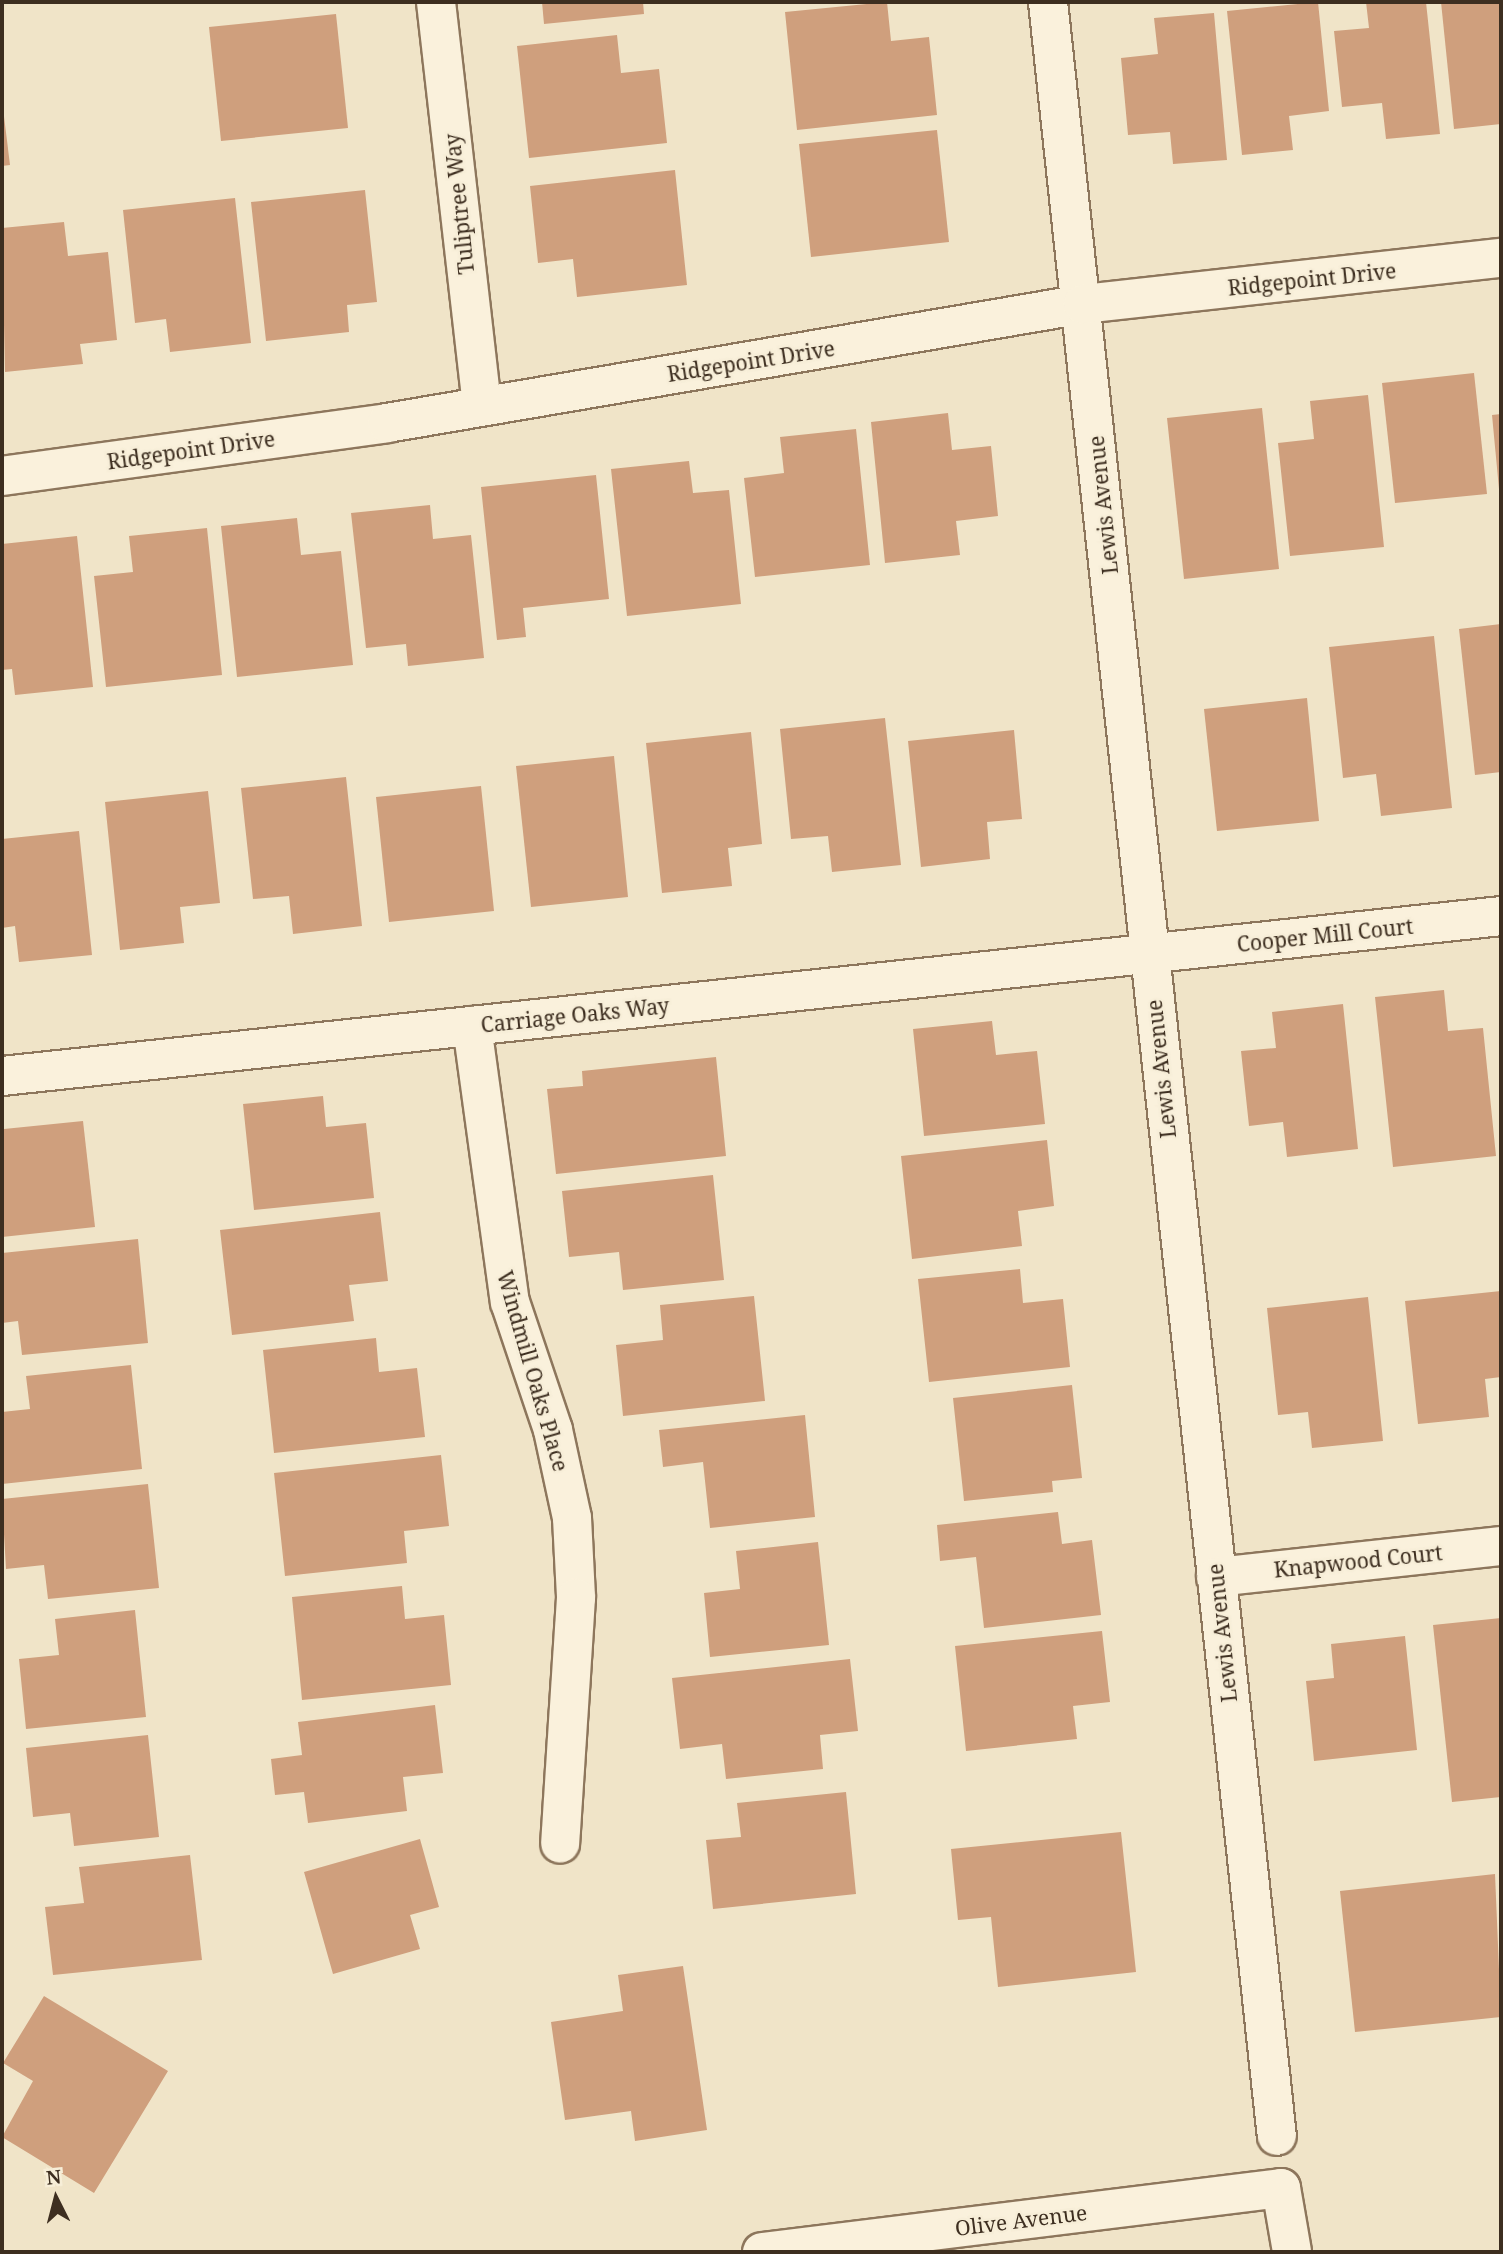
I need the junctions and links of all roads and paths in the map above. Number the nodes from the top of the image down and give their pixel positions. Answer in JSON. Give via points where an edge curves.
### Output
{"nodes":[{"id":1,"x":436,"y":2,"type":"edge"},
{"id":2,"x":1048,"y":2,"type":"edge"},
{"id":3,"x":1501,"y":258,"type":"edge"},
{"id":4,"x":1083,"y":304,"type":"junction"},
{"id":5,"x":482,"y":405,"type":"junction"},
{"id":6,"x":2,"y":475,"type":"edge"},
{"id":7,"x":1501,"y":916,"type":"edge"},
{"id":8,"x":1149,"y":954,"type":"junction"},
{"id":9,"x":472,"y":1026,"type":"junction"},
{"id":10,"x":2,"y":1076,"type":"edge"},
{"id":11,"x":1501,"y":1546,"type":"edge"},
{"id":12,"x":1216,"y":1577,"type":"junction"},
{"id":13,"x":560,"y":1843,"type":"dead end"},
{"id":14,"x":1277,"y":2136,"type":"dead end"},
{"id":15,"x":762,"y":2252,"type":"edge"},
{"id":16,"x":1292,"y":2252,"type":"edge"}],
"edges":[{"from":1,"to":5,"type":"street","name":"Tuliptree Way"},
{"from":2,"to":4,"type":"street","name":"Lewis Avenue"},
{"from":3,"to":4,"type":"street","name":"Ridgepoint Drive"},
{"from":4,"to":5,"type":"street","name":"Ridgepoint Drive"},
{"from":4,"to":8,"type":"street","name":"Lewis Avenue"},
{"from":5,"to":6,"type":"street","name":"Ridgepoint Drive"},
{"from":7,"to":8,"type":"street","name":"Cooper Mill Court"},
{"from":8,"to":9,"type":"street","name":"Carriage Oaks Way"},
{"from":8,"to":12,"type":"street","name":"Lewis Avenue"},
{"from":9,"to":10,"type":"street","name":"Carriage Oaks Way"},
{"from":9,"to":13,"type":"street","name":"Windmill Oaks Place","via":[[510,1302],[553,1430],[572,1518],[576,1598]]},
{"from":11,"to":12,"type":"street","name":"Knapwood Court"},
{"from":12,"to":14,"type":"street","name":"Lewis Avenue"},
{"from":15,"to":16,"type":"street","name":"Olive Avenue","via":[[1281,2188]]}]}
